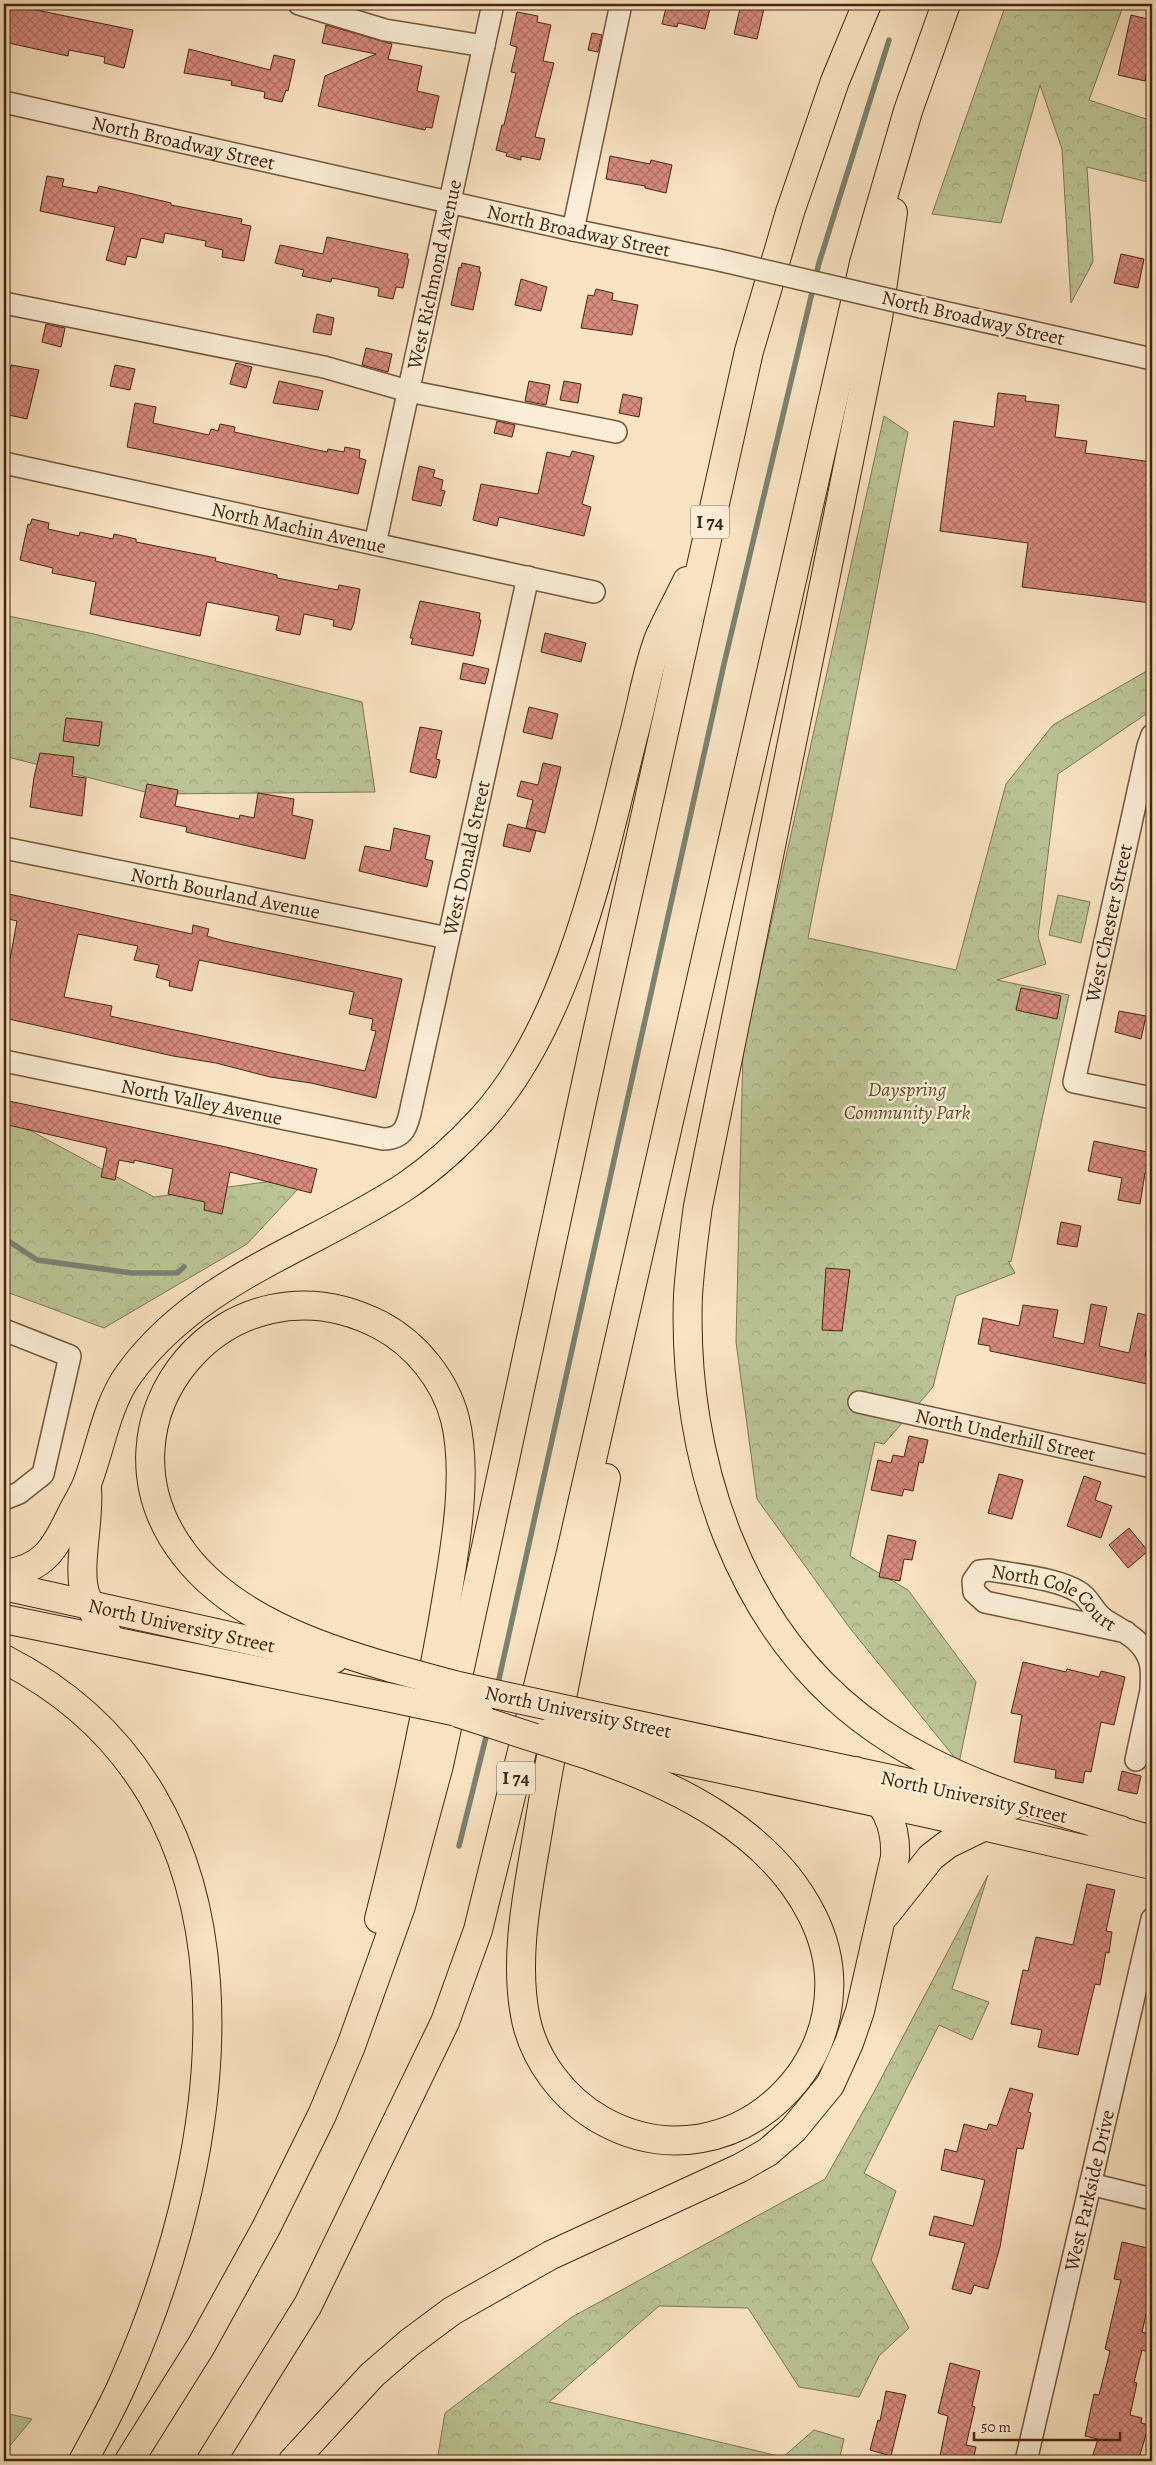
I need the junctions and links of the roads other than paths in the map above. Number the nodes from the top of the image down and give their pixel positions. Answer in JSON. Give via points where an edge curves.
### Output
{"nodes":[{"id":1,"x":299,"y":4,"type":"edge"},
{"id":2,"x":493,"y":4,"type":"edge"},
{"id":3,"x":620,"y":4,"type":"edge"},
{"id":4,"x":867,"y":4,"type":"edge"},
{"id":5,"x":946,"y":4,"type":"edge"},
{"id":6,"x":484,"y":46,"type":"junction"},
{"id":7,"x":4,"y":102,"type":"edge"},
{"id":8,"x":908,"y":110,"type":"junction"},
{"id":9,"x":450,"y":201,"type":"junction"},
{"id":10,"x":573,"y":230,"type":"junction"},
{"id":11,"x":4,"y":303,"type":"edge"},
{"id":12,"x":1152,"y":359,"type":"edge"},
{"id":13,"x":408,"y":391,"type":"junction"},
{"id":14,"x":616,"y":432,"type":"dead end"},
{"id":15,"x":4,"y":463,"type":"edge"},
{"id":16,"x":375,"y":544,"type":"junction"},
{"id":17,"x":704,"y":546,"type":"junction"},
{"id":18,"x":528,"y":577,"type":"junction"},
{"id":19,"x":594,"y":592,"type":"dead end"},
{"id":20,"x":1152,"y":735,"type":"edge"},
{"id":21,"x":4,"y":848,"type":"edge"},
{"id":22,"x":448,"y":938,"type":"junction"},
{"id":23,"x":686,"y":1046,"type":"junction"},
{"id":24,"x":4,"y":1061,"type":"edge"},
{"id":25,"x":1152,"y":1098,"type":"edge"},
{"id":26,"x":400,"y":1135,"type":"joint"},
{"id":27,"x":11,"y":1334,"type":"edge"},
{"id":28,"x":859,"y":1402,"type":"dead end"},
{"id":29,"x":1152,"y":1467,"type":"edge"},
{"id":30,"x":87,"y":1484,"type":"junction"},
{"id":31,"x":4,"y":1499,"type":"edge"},
{"id":32,"x":4,"y":1574,"type":"edge"},
{"id":33,"x":4,"y":1586,"type":"edge"},
{"id":34,"x":90,"y":1606,"type":"junction"},
{"id":35,"x":4,"y":1620,"type":"edge"},
{"id":36,"x":1126,"y":1632,"type":"junction"},
{"id":37,"x":111,"y":1640,"type":"junction"},
{"id":38,"x":4,"y":1659,"type":"edge"},
{"id":39,"x":390,"y":1679,"type":"junction"},
{"id":40,"x":1151,"y":1701,"type":"edge"},
{"id":41,"x":596,"y":1738,"type":"junction"},
{"id":42,"x":1136,"y":1760,"type":"dead end"},
{"id":43,"x":855,"y":1771,"type":"junction"},
{"id":44,"x":882,"y":1803,"type":"junction"},
{"id":45,"x":985,"y":1826,"type":"junction"},
{"id":46,"x":1138,"y":1833,"type":"edge"},
{"id":47,"x":1152,"y":1865,"type":"edge"},
{"id":48,"x":882,"y":1919,"type":"junction"},
{"id":49,"x":1152,"y":1919,"type":"edge"},
{"id":50,"x":322,"y":2115,"type":"junction"},
{"id":51,"x":1090,"y":2184,"type":"junction"},
{"id":52,"x":1152,"y":2198,"type":"edge"},
{"id":53,"x":83,"y":2461,"type":"edge"},
{"id":54,"x":129,"y":2461,"type":"edge"},
{"id":55,"x":211,"y":2461,"type":"edge"},
{"id":56,"x":293,"y":2461,"type":"edge"},
{"id":57,"x":1026,"y":2461,"type":"edge"}],
"edges":[{"from":1,"to":6,"type":"street","via":[[386,30]]},
{"from":2,"to":6,"type":"street","name":"West Richmond Avenue"},
{"from":3,"to":10,"type":"street"},
{"from":4,"to":17,"type":"main road","number":"I 74","via":[[835,81],[790,212],[749,351]]},
{"from":5,"to":8,"type":"main road","number":"I 74"},
{"from":6,"to":9,"type":"street","name":"West Richmond Avenue"},
{"from":7,"to":9,"type":"street","name":"North Broadway Street"},
{"from":8,"to":23,"type":"main road","number":"I 74","via":[[864,263]]},
{"from":8,"to":46,"type":"main road","via":[[878,318],[698,1206],[688,1297],[693,1394],[709,1481],[732,1551],[768,1618],[812,1674],[867,1723],[930,1761],[1011,1797]]},
{"from":9,"to":10,"type":"street","name":"North Broadway Street"},
{"from":9,"to":13,"type":"street","name":"West Richmond Avenue"},
{"from":10,"to":12,"type":"street","name":"North Broadway Street","bridge":true},
{"from":11,"to":13,"type":"street","via":[[324,367]]},
{"from":13,"to":14,"type":"street"},
{"from":13,"to":16,"type":"street","name":"West Richmond Avenue"},
{"from":15,"to":16,"type":"street","name":"North Machin Avenue"},
{"from":16,"to":18,"type":"street","name":"North Machin Avenue"},
{"from":17,"to":30,"type":"main road","via":[[659,640],[576,944],[544,1021],[505,1089],[465,1137],[420,1175],[385,1198],[226,1285],[157,1340],[127,1376]]},
{"from":17,"to":50,"type":"main road","number":"I 74","via":[[439,1765],[410,1877],[389,1942]]},
{"from":18,"to":19,"type":"street","name":"North Machin Avenue"},
{"from":18,"to":22,"type":"street","name":"West Donald Street"},
{"from":20,"to":25,"type":"street","name":"West Chester Street","via":[[1074,1082]]},
{"from":21,"to":22,"type":"street","name":"North Bourland Avenue"},
{"from":22,"to":26,"type":"street","name":"West Donald Street","via":[[411,1112]]},
{"from":23,"to":41,"type":"main road","via":[[614,1439],[548,1772],[523,1934],[522,1989],[526,2020],[538,2054],[568,2095],[592,2115],[621,2129],[661,2139],[700,2138],[737,2128],[758,2117],[786,2094],[805,2068],[816,2045],[826,2016],[830,1986],[818,1927],[801,1895],[783,1872],[734,1827],[687,1797],[629,1770]]},
{"from":23,"to":55,"type":"main road","number":"I 74","via":[[571,1552],[478,1930],[445,2022],[308,2305]]},
{"from":24,"to":26,"type":"street","name":"North Valley Avenue","via":[[376,1138],[390,1139]]},
{"from":27,"to":31,"type":"street","via":[[70,1356],[43,1474],[19,1493]]},
{"from":28,"to":29,"type":"street","name":"North Underhill Street"},
{"from":30,"to":32,"type":"main road","via":[[50,1553],[26,1569]]},
{"from":30,"to":34,"type":"main road","via":[[89,1509],[83,1580]]},
{"from":33,"to":34,"type":"main road","name":"North University Street"},
{"from":34,"to":37,"type":"main road"},
{"from":34,"to":39,"type":"main road","name":"North University Street"},
{"from":35,"to":37,"type":"main road","name":"North University Street"},
{"from":36,"to":36,"type":"street","name":"North Cole Court","via":[[1097,1614],[1081,1593],[1066,1586],[990,1570],[980,1571],[973,1581],[974,1592],[986,1602]]},
{"from":36,"to":40,"type":"street","name":"North Cole Court","via":[[1139,1642],[1150,1659]]},
{"from":37,"to":39,"type":"main road","name":"North University Street"},
{"from":38,"to":53,"type":"main road","via":[[70,1701],[111,1741],[142,1781],[171,1831],[184,1865],[199,1922],[207,1978],[208,2058],[203,2105],[184,2205],[149,2320],[126,2378]]},
{"from":39,"to":41,"type":"main road","name":"North University Street","bridge":true,"via":[[454,1685]]},
{"from":39,"to":41,"type":"main road","name":"North University Street","bridge":true,"via":[[458,1713]]},
{"from":39,"to":50,"type":"main road","via":[[340,1652],[288,1631],[226,1594],[185,1555],[159,1508],[152,1480],[152,1445],[159,1409],[169,1386],[198,1348],[243,1317],[281,1306],[319,1306],[347,1311],[392,1332],[420,1356],[440,1383],[455,1420],[460,1449],[460,1488],[451,1571],[421,1740],[372,1948]]},
{"from":40,"to":42,"type":"street","name":"North Cole Court"},
{"from":41,"to":43,"type":"main road","name":"North University Street"},
{"from":41,"to":44,"type":"main road","name":"North University Street"},
{"from":43,"to":44,"type":"main road"},
{"from":43,"to":46,"type":"main road","name":"North University Street"},
{"from":44,"to":45,"type":"main road","name":"North University Street"},
{"from":44,"to":48,"type":"main road","via":[[896,1840],[894,1868]]},
{"from":45,"to":47,"type":"main road","name":"North University Street"},
{"from":45,"to":48,"type":"main road","via":[[948,1844],[931,1857]]},
{"from":48,"to":56,"type":"main road","via":[[860,2011],[841,2063],[822,2097],[785,2138],[740,2168],[551,2255],[452,2311],[372,2375]]},
{"from":49,"to":51,"type":"street","name":"West Parkside Drive"},
{"from":50,"to":54,"type":"main road","number":"I 74","via":[[266,2228],[201,2346]]},
{"from":51,"to":52,"type":"street"},
{"from":51,"to":57,"type":"street","name":"West Parkside Drive"}]}
